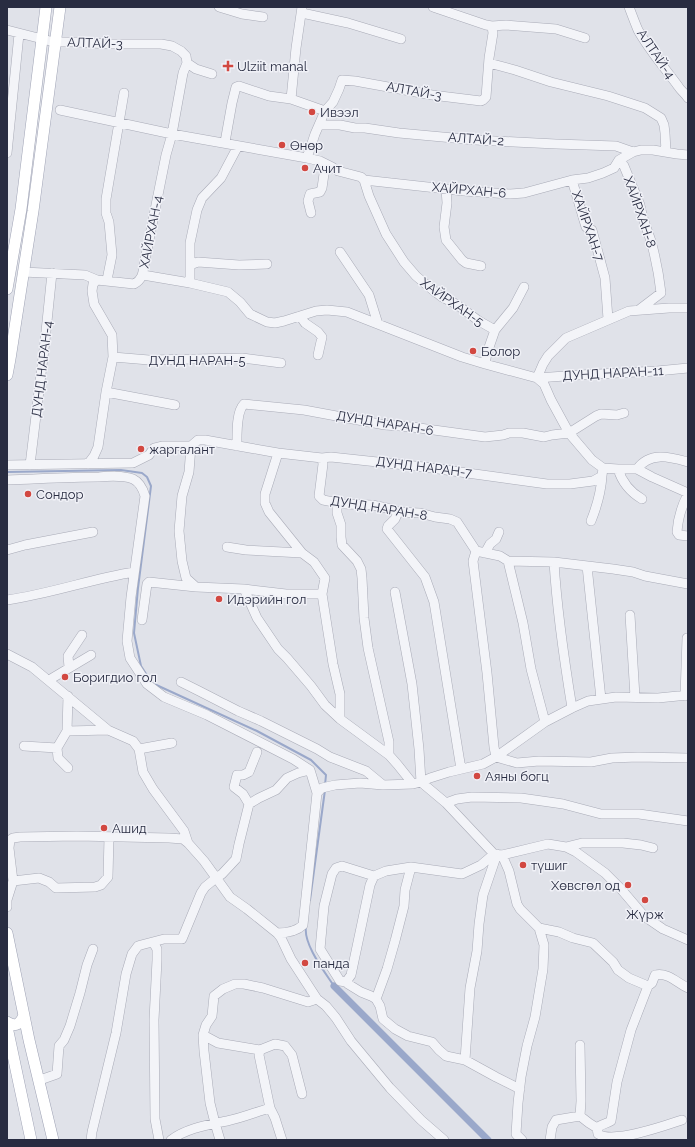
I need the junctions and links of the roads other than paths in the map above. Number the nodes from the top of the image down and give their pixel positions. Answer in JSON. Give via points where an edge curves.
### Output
{"nodes":[{"id":1,"x":46,"y":7,"type":"edge"},
{"id":2,"x":60,"y":7,"type":"edge"},
{"id":3,"x":218,"y":7,"type":"edge"},
{"id":4,"x":433,"y":7,"type":"edge"},
{"id":5,"x":629,"y":7,"type":"edge"},
{"id":6,"x":302,"y":10,"type":"edge"},
{"id":7,"x":263,"y":17,"type":"dead end"},
{"id":8,"x":492,"y":26,"type":"junction"},
{"id":9,"x":7,"y":30,"type":"edge"},
{"id":10,"x":19,"y":34,"type":"junction"},
{"id":11,"x":585,"y":38,"type":"dead end"},
{"id":12,"x":401,"y":39,"type":"dead end"},
{"id":13,"x":41,"y":40,"type":"junction"},
{"id":14,"x":54,"y":42,"type":"junction"},
{"id":15,"x":187,"y":63,"type":"junction"},
{"id":16,"x":489,"y":63,"type":"junction"},
{"id":17,"x":212,"y":74,"type":"dead end"},
{"id":18,"x":124,"y":93,"type":"dead end"},
{"id":19,"x":9,"y":98,"type":"edge"},
{"id":20,"x":688,"y":98,"type":"edge"},
{"id":21,"x":290,"y":99,"type":"junction"},
{"id":22,"x":60,"y":110,"type":"dead end"},
{"id":23,"x":325,"y":111,"type":"junction"},
{"id":24,"x":119,"y":122,"type":"junction"},
{"id":25,"x":319,"y":125,"type":"junction"},
{"id":26,"x":172,"y":134,"type":"junction"},
{"id":27,"x":226,"y":142,"type":"junction"},
{"id":28,"x":238,"y":146,"type":"junction"},
{"id":29,"x":633,"y":152,"type":"junction"},
{"id":30,"x":666,"y":152,"type":"junction"},
{"id":31,"x":7,"y":153,"type":"edge"},
{"id":32,"x":688,"y":155,"type":"edge"},
{"id":33,"x":307,"y":158,"type":"junction"},
{"id":34,"x":619,"y":160,"type":"junction"},
{"id":35,"x":328,"y":165,"type":"junction"},
{"id":36,"x":364,"y":180,"type":"junction"},
{"id":37,"x":572,"y":180,"type":"junction"},
{"id":38,"x":446,"y":189,"type":"junction"},
{"id":39,"x":312,"y":213,"type":"dead end"},
{"id":40,"x":340,"y":252,"type":"dead end"},
{"id":41,"x":267,"y":264,"type":"dead end"},
{"id":42,"x":190,"y":265,"type":"junction"},
{"id":43,"x":481,"y":266,"type":"dead end"},
{"id":44,"x":23,"y":272,"type":"junction"},
{"id":45,"x":52,"y":273,"type":"junction"},
{"id":46,"x":143,"y":275,"type":"junction"},
{"id":47,"x":97,"y":280,"type":"junction"},
{"id":48,"x":107,"y":280,"type":"junction"},
{"id":49,"x":190,"y":283,"type":"junction"},
{"id":50,"x":524,"y":286,"type":"dead end"},
{"id":51,"x":7,"y":288,"type":"edge"},
{"id":52,"x":688,"y":308,"type":"edge"},
{"id":53,"x":640,"y":309,"type":"junction"},
{"id":54,"x":300,"y":316,"type":"junction"},
{"id":55,"x":608,"y":319,"type":"junction"},
{"id":56,"x":378,"y":324,"type":"junction"},
{"id":57,"x":494,"y":330,"type":"junction"},
{"id":58,"x":318,"y":355,"type":"dead end"},
{"id":59,"x":113,"y":357,"type":"junction"},
{"id":60,"x":281,"y":363,"type":"dead end"},
{"id":61,"x":485,"y":364,"type":"junction"},
{"id":62,"x":688,"y":368,"type":"edge"},
{"id":63,"x":7,"y":375,"type":"edge"},
{"id":64,"x":537,"y":378,"type":"junction"},
{"id":65,"x":106,"y":392,"type":"junction"},
{"id":66,"x":175,"y":405,"type":"dead end"},
{"id":67,"x":624,"y":413,"type":"dead end"},
{"id":68,"x":569,"y":433,"type":"junction"},
{"id":69,"x":191,"y":446,"type":"junction"},
{"id":70,"x":237,"y":446,"type":"junction"},
{"id":71,"x":278,"y":453,"type":"junction"},
{"id":72,"x":322,"y":458,"type":"junction"},
{"id":73,"x":688,"y":462,"type":"edge"},
{"id":74,"x":88,"y":464,"type":"junction"},
{"id":75,"x":7,"y":465,"type":"edge"},
{"id":76,"x":30,"y":465,"type":"junction"},
{"id":77,"x":618,"y":469,"type":"junction"},
{"id":78,"x":637,"y":469,"type":"junction"},
{"id":79,"x":602,"y":472,"type":"junction"},
{"id":80,"x":7,"y":480,"type":"edge"},
{"id":81,"x":688,"y":494,"type":"edge"},
{"id":82,"x":642,"y":499,"type":"dead end"},
{"id":83,"x":337,"y":503,"type":"junction"},
{"id":84,"x":398,"y":512,"type":"junction"},
{"id":85,"x":591,"y":521,"type":"dead end"},
{"id":86,"x":93,"y":532,"type":"dead end"},
{"id":87,"x":499,"y":532,"type":"dead end"},
{"id":88,"x":688,"y":536,"type":"edge"},
{"id":89,"x":227,"y":547,"type":"dead end"},
{"id":90,"x":7,"y":550,"type":"edge"},
{"id":91,"x":476,"y":551,"type":"junction"},
{"id":92,"x":302,"y":553,"type":"junction"},
{"id":93,"x":485,"y":553,"type":"junction"},
{"id":94,"x":508,"y":561,"type":"junction"},
{"id":95,"x":554,"y":562,"type":"junction"},
{"id":96,"x":587,"y":566,"type":"junction"},
{"id":97,"x":134,"y":572,"type":"junction"},
{"id":98,"x":688,"y":584,"type":"edge"},
{"id":99,"x":196,"y":587,"type":"junction"},
{"id":100,"x":244,"y":589,"type":"junction"},
{"id":101,"x":395,"y":592,"type":"dead end"},
{"id":102,"x":322,"y":594,"type":"junction"},
{"id":103,"x":7,"y":600,"type":"edge"},
{"id":104,"x":630,"y":615,"type":"dead end"},
{"id":105,"x":142,"y":620,"type":"dead end"},
{"id":106,"x":82,"y":635,"type":"dead end"},
{"id":107,"x":687,"y":638,"type":"dead end"},
{"id":108,"x":7,"y":654,"type":"edge"},
{"id":109,"x":91,"y":655,"type":"dead end"},
{"id":110,"x":69,"y":668,"type":"junction"},
{"id":111,"x":49,"y":680,"type":"junction"},
{"id":112,"x":181,"y":682,"type":"dead end"},
{"id":113,"x":68,"y":696,"type":"junction"},
{"id":114,"x":686,"y":696,"type":"edge"},
{"id":115,"x":635,"y":697,"type":"junction"},
{"id":116,"x":601,"y":699,"type":"junction"},
{"id":117,"x":572,"y":708,"type":"junction"},
{"id":118,"x":340,"y":719,"type":"junction"},
{"id":119,"x":545,"y":722,"type":"junction"},
{"id":120,"x":108,"y":730,"type":"junction"},
{"id":121,"x":67,"y":731,"type":"junction"},
{"id":122,"x":172,"y":743,"type":"dead end"},
{"id":123,"x":24,"y":746,"type":"dead end"},
{"id":124,"x":57,"y":748,"type":"junction"},
{"id":125,"x":139,"y":749,"type":"junction"},
{"id":126,"x":257,"y":752,"type":"dead end"},
{"id":127,"x":389,"y":755,"type":"junction"},
{"id":128,"x":496,"y":757,"type":"junction"},
{"id":129,"x":688,"y":758,"type":"edge"},
{"id":130,"x":68,"y":768,"type":"dead end"},
{"id":131,"x":461,"y":769,"type":"junction"},
{"id":132,"x":310,"y":770,"type":"junction"},
{"id":133,"x":417,"y":783,"type":"junction"},
{"id":134,"x":383,"y":786,"type":"junction"},
{"id":135,"x":319,"y":790,"type":"junction"},
{"id":136,"x":446,"y":803,"type":"junction"},
{"id":137,"x":249,"y":804,"type":"junction"},
{"id":138,"x":688,"y":816,"type":"edge"},
{"id":139,"x":677,"y":819,"type":"junction"},
{"id":140,"x":688,"y":821,"type":"edge"},
{"id":141,"x":109,"y":837,"type":"junction"},
{"id":142,"x":188,"y":843,"type":"junction"},
{"id":143,"x":566,"y":847,"type":"junction"},
{"id":144,"x":653,"y":848,"type":"dead end"},
{"id":145,"x":498,"y":854,"type":"junction"},
{"id":146,"x":411,"y":867,"type":"junction"},
{"id":147,"x":374,"y":876,"type":"junction"},
{"id":148,"x":216,"y":878,"type":"junction"},
{"id":149,"x":12,"y":881,"type":"junction"},
{"id":150,"x":7,"y":907,"type":"edge"},
{"id":151,"x":539,"y":928,"type":"junction"},
{"id":152,"x":7,"y":933,"type":"edge"},
{"id":153,"x":277,"y":933,"type":"junction"},
{"id":154,"x":182,"y":939,"type":"junction"},
{"id":155,"x":688,"y":940,"type":"edge"},
{"id":156,"x":153,"y":942,"type":"junction"},
{"id":157,"x":185,"y":948,"type":"dead end"},
{"id":158,"x":93,"y":949,"type":"dead end"},
{"id":159,"x":346,"y":982,"type":"junction"},
{"id":160,"x":648,"y":986,"type":"junction"},
{"id":161,"x":688,"y":988,"type":"edge"},
{"id":162,"x":317,"y":999,"type":"junction"},
{"id":163,"x":376,"y":999,"type":"junction"},
{"id":164,"x":24,"y":1015,"type":"junction"},
{"id":165,"x":7,"y":1022,"type":"edge"},
{"id":166,"x":7,"y":1027,"type":"edge"},
{"id":167,"x":203,"y":1035,"type":"junction"},
{"id":168,"x":29,"y":1040,"type":"junction"},
{"id":169,"x":11,"y":1045,"type":"junction"},
{"id":170,"x":580,"y":1045,"type":"dead end"},
{"id":171,"x":260,"y":1050,"type":"junction"},
{"id":172,"x":465,"y":1060,"type":"junction"},
{"id":173,"x":40,"y":1080,"type":"junction"},
{"id":174,"x":520,"y":1089,"type":"junction"},
{"id":175,"x":302,"y":1094,"type":"dead end"},
{"id":176,"x":270,"y":1108,"type":"junction"},
{"id":177,"x":580,"y":1116,"type":"junction"},
{"id":178,"x":682,"y":1120,"type":"dead end"},
{"id":179,"x":215,"y":1123,"type":"junction"},
{"id":180,"x":597,"y":1128,"type":"junction"},
{"id":181,"x":31,"y":1140,"type":"edge"},
{"id":182,"x":53,"y":1140,"type":"edge"},
{"id":183,"x":91,"y":1140,"type":"edge"},
{"id":184,"x":159,"y":1140,"type":"edge"},
{"id":185,"x":171,"y":1140,"type":"edge"},
{"id":186,"x":220,"y":1140,"type":"edge"},
{"id":187,"x":282,"y":1140,"type":"edge"},
{"id":188,"x":444,"y":1140,"type":"edge"},
{"id":189,"x":522,"y":1140,"type":"edge"},
{"id":190,"x":550,"y":1140,"type":"edge"}],
"edges":[{"from":1,"to":13,"type":"main road"},
{"from":2,"to":14,"type":"main road"},
{"from":3,"to":7,"type":"street"},
{"from":4,"to":8,"type":"street"},
{"from":5,"to":20,"type":"street","name":"АЛТАЙ-4","via":[[638,30]]},
{"from":6,"to":12,"type":"street"},
{"from":6,"to":21,"type":"street"},
{"from":8,"to":11,"type":"street","via":[[556,29]]},
{"from":8,"to":16,"type":"street","name":"АЛТАЙ-3"},
{"from":9,"to":10,"type":"street","name":"АЛТАЙ-3"},
{"from":10,"to":13,"type":"street","name":"АЛТАЙ-3"},
{"from":10,"to":19,"type":"street"},
{"from":13,"to":14,"type":"street","name":"АЛТАЙ-3"},
{"from":13,"to":51,"type":"main road","via":[[21,209]]},
{"from":14,"to":15,"type":"street","name":"АЛТАЙ-3","via":[[166,45],[181,51],[186,56]]},
{"from":14,"to":44,"type":"main road"},
{"from":15,"to":17,"type":"street"},
{"from":15,"to":26,"type":"street","name":"ХАЙРХАН-4"},
{"from":16,"to":23,"type":"street","name":"АЛТАЙ-3","via":[[486,97],[481,101],[342,80],[333,102]]},
{"from":16,"to":30,"type":"street","via":[[645,108],[661,118]]},
{"from":18,"to":24,"type":"street"},
{"from":19,"to":31,"type":"street"},
{"from":21,"to":23,"type":"street"},
{"from":21,"to":27,"type":"street","via":[[236,87]]},
{"from":22,"to":24,"type":"street"},
{"from":23,"to":25,"type":"street"},
{"from":24,"to":26,"type":"street"},
{"from":24,"to":48,"type":"street","via":[[106,199],[112,255]]},
{"from":25,"to":29,"type":"street","name":"АЛТАЙ-2","via":[[340,125],[475,140],[616,146]]},
{"from":25,"to":33,"type":"street"},
{"from":26,"to":27,"type":"street"},
{"from":26,"to":46,"type":"street","name":"ХАЙРХАН-4"},
{"from":27,"to":28,"type":"street"},
{"from":28,"to":33,"type":"street"},
{"from":28,"to":42,"type":"street","via":[[221,178],[202,198],[196,210],[190,243]]},
{"from":29,"to":30,"type":"street"},
{"from":29,"to":34,"type":"street"},
{"from":30,"to":32,"type":"street"},
{"from":33,"to":35,"type":"street"},
{"from":34,"to":37,"type":"street","name":"ХАЙРХАН-8","via":[[614,168],[603,173]]},
{"from":34,"to":53,"type":"street","name":"ХАЙРХАН-8","via":[[640,205],[658,270],[661,293]]},
{"from":35,"to":36,"type":"street"},
{"from":35,"to":39,"type":"street","via":[[320,192],[310,194],[308,201]]},
{"from":36,"to":38,"type":"street","name":"ХАЙРХАН-6"},
{"from":36,"to":57,"type":"street","name":"ХАЙРХАН-5","via":[[386,234],[416,276],[442,297]]},
{"from":37,"to":38,"type":"street","name":"ХАЙРХАН-6","via":[[524,193],[510,194]]},
{"from":37,"to":55,"type":"street","name":"ХАЙРХАН-7","via":[[586,227],[592,230],[602,264]]},
{"from":38,"to":43,"type":"street","via":[[446,240],[466,263]]},
{"from":40,"to":56,"type":"street","via":[[369,295]]},
{"from":41,"to":42,"type":"street","via":[[198,262]]},
{"from":42,"to":49,"type":"street"},
{"from":44,"to":45,"type":"street"},
{"from":44,"to":63,"type":"main road"},
{"from":45,"to":47,"type":"street","via":[[85,275]]},
{"from":45,"to":76,"type":"street","name":"ДУНД НАРАН-4"},
{"from":46,"to":48,"type":"street","name":"ХАЙРХАН-4","via":[[134,284]]},
{"from":46,"to":49,"type":"street"},
{"from":47,"to":48,"type":"street"},
{"from":47,"to":59,"type":"street","via":[[92,291],[94,304],[112,335]]},
{"from":49,"to":54,"type":"street","via":[[228,292],[250,314],[267,322],[275,323]]},
{"from":50,"to":57,"type":"street","via":[[513,308]]},
{"from":52,"to":53,"type":"street"},
{"from":53,"to":55,"type":"street"},
{"from":54,"to":56,"type":"street","via":[[327,310],[347,312]]},
{"from":54,"to":58,"type":"street","via":[[322,337]]},
{"from":55,"to":64,"type":"street","via":[[566,338],[548,356]]},
{"from":56,"to":61,"type":"street"},
{"from":57,"to":61,"type":"street"},
{"from":59,"to":60,"type":"street","name":"ДУНД НАРАН-5","via":[[149,360],[242,358]]},
{"from":59,"to":65,"type":"street"},
{"from":61,"to":64,"type":"street"},
{"from":62,"to":64,"type":"street","name":"ДУНД НАРАН-11"},
{"from":64,"to":68,"type":"street","via":[[544,384]]},
{"from":65,"to":66,"type":"street"},
{"from":65,"to":74,"type":"street","via":[[98,447]]},
{"from":67,"to":68,"type":"street","via":[[601,414]]},
{"from":68,"to":70,"type":"street","name":"ДУНД НАРАН-6","via":[[544,437],[509,433],[485,437],[385,425],[304,410],[244,404],[241,407],[238,425]]},
{"from":68,"to":79,"type":"street"},
{"from":69,"to":70,"type":"street","via":[[198,440]]},
{"from":69,"to":74,"type":"street","via":[[154,448],[142,460],[133,463]]},
{"from":69,"to":99,"type":"street","via":[[179,531],[186,578]]},
{"from":70,"to":71,"type":"street","name":"ДУНД НАРАН-7"},
{"from":71,"to":72,"type":"street","name":"ДУНД НАРАН-7"},
{"from":71,"to":92,"type":"street","via":[[265,494],[266,503],[269,512]]},
{"from":72,"to":79,"type":"street","name":"ДУНД НАРАН-7","via":[[424,467],[547,484],[593,481]]},
{"from":72,"to":83,"type":"street","name":"ДУНД НАРАН-8","via":[[319,496],[323,500]]},
{"from":73,"to":78,"type":"street","via":[[657,457],[642,462]]},
{"from":74,"to":76,"type":"street"},
{"from":75,"to":76,"type":"street"},
{"from":77,"to":78,"type":"street"},
{"from":77,"to":79,"type":"street"},
{"from":77,"to":82,"type":"street","via":[[630,491]]},
{"from":78,"to":81,"type":"street"},
{"from":79,"to":85,"type":"street","via":[[599,496]]},
{"from":80,"to":97,"type":"street","via":[[103,476],[134,479],[145,496]]},
{"from":81,"to":88,"type":"street","via":[[679,517],[677,532]]},
{"from":83,"to":84,"type":"street","name":"ДУНД НАРАН-8","via":[[372,505]]},
{"from":83,"to":127,"type":"street","via":[[342,545],[361,569],[368,648],[389,742]]},
{"from":84,"to":91,"type":"street","name":"ДУНД НАРАН-8","via":[[420,513],[457,522]]},
{"from":84,"to":131,"type":"street","via":[[387,529],[426,577],[434,602]]},
{"from":86,"to":90,"type":"street"},
{"from":87,"to":93,"type":"street"},
{"from":89,"to":92,"type":"street"},
{"from":91,"to":93,"type":"street"},
{"from":91,"to":128,"type":"street","via":[[473,561]]},
{"from":92,"to":102,"type":"street","via":[[314,562],[325,578]]},
{"from":93,"to":94,"type":"street","via":[[500,556]]},
{"from":94,"to":95,"type":"street"},
{"from":94,"to":119,"type":"street"},
{"from":95,"to":96,"type":"street"},
{"from":95,"to":117,"type":"street","via":[[560,628]]},
{"from":96,"to":98,"type":"street","via":[[633,572]]},
{"from":96,"to":116,"type":"street"},
{"from":97,"to":103,"type":"street"},
{"from":97,"to":132,"type":"street","via":[[127,641],[130,658],[147,684],[164,697],[207,715]]},
{"from":99,"to":100,"type":"street"},
{"from":99,"to":105,"type":"street","via":[[150,582],[147,584]]},
{"from":100,"to":102,"type":"street","via":[[286,594]]},
{"from":100,"to":118,"type":"street","via":[[257,618],[278,649]]},
{"from":101,"to":133,"type":"street","via":[[412,684],[419,749]]},
{"from":102,"to":118,"type":"street","via":[[340,694]]},
{"from":104,"to":115,"type":"street"},
{"from":106,"to":110,"type":"street","via":[[68,656]]},
{"from":107,"to":114,"type":"street"},
{"from":108,"to":111,"type":"street","via":[[32,667]]},
{"from":109,"to":110,"type":"street"},
{"from":110,"to":111,"type":"street"},
{"from":111,"to":113,"type":"street"},
{"from":112,"to":134,"type":"street","via":[[330,757],[366,772]]},
{"from":113,"to":120,"type":"street"},
{"from":113,"to":121,"type":"street"},
{"from":114,"to":115,"type":"street"},
{"from":115,"to":116,"type":"street"},
{"from":116,"to":117,"type":"street"},
{"from":117,"to":119,"type":"street"},
{"from":118,"to":127,"type":"street"},
{"from":119,"to":128,"type":"street"},
{"from":120,"to":121,"type":"street"},
{"from":120,"to":125,"type":"street","via":[[133,741]]},
{"from":121,"to":124,"type":"street"},
{"from":122,"to":125,"type":"street"},
{"from":123,"to":124,"type":"street"},
{"from":124,"to":130,"type":"street","via":[[58,758]]},
{"from":125,"to":142,"type":"street","via":[[143,772],[184,831]]},
{"from":126,"to":137,"type":"street","via":[[249,772],[236,775],[234,787],[243,794]]},
{"from":127,"to":133,"type":"street"},
{"from":128,"to":129,"type":"street","via":[[517,763],[591,762],[638,757]]},
{"from":128,"to":131,"type":"street","via":[[483,764]]},
{"from":131,"to":133,"type":"street"},
{"from":132,"to":135,"type":"street"},
{"from":132,"to":137,"type":"street","via":[[287,778],[276,790]]},
{"from":133,"to":134,"type":"street"},
{"from":133,"to":136,"type":"street"},
{"from":134,"to":135,"type":"street","via":[[360,783],[335,785]]},
{"from":135,"to":153,"type":"street","via":[[303,925],[285,933]]},
{"from":136,"to":139,"type":"street","via":[[472,797],[521,798],[563,804],[601,814],[639,814]]},
{"from":136,"to":145,"type":"street"},
{"from":137,"to":148,"type":"street","via":[[236,859]]},
{"from":138,"to":139,"type":"street"},
{"from":139,"to":140,"type":"street"},
{"from":141,"to":142,"type":"street","via":[[183,839]]},
{"from":141,"to":149,"type":"street","via":[[13,838],[10,840],[9,848]]},
{"from":141,"to":149,"type":"street","via":[[108,877],[101,885],[56,888],[39,878]]},
{"from":142,"to":148,"type":"street"},
{"from":143,"to":144,"type":"street","via":[[582,843],[623,843]]},
{"from":143,"to":145,"type":"street","via":[[548,844]]},
{"from":143,"to":155,"type":"street","via":[[605,873],[644,916],[663,929]]},
{"from":145,"to":146,"type":"street","via":[[462,874]]},
{"from":145,"to":151,"type":"street","via":[[510,871],[517,904]]},
{"from":145,"to":172,"type":"street","via":[[483,895],[470,988]]},
{"from":146,"to":147,"type":"street","via":[[386,871]]},
{"from":146,"to":163,"type":"street","via":[[396,941]]},
{"from":147,"to":159,"type":"street","via":[[351,975]]},
{"from":147,"to":159,"type":"street","via":[[342,866],[336,868],[332,874],[324,906],[320,949],[340,981]]},
{"from":148,"to":153,"type":"street","via":[[230,897]]},
{"from":148,"to":154,"type":"street","via":[[201,893]]},
{"from":149,"to":150,"type":"street"},
{"from":151,"to":160,"type":"street","via":[[593,942],[618,970]]},
{"from":151,"to":174,"type":"street","via":[[544,945],[543,969]]},
{"from":152,"to":164,"type":"main road"},
{"from":153,"to":162,"type":"street"},
{"from":154,"to":156,"type":"street"},
{"from":154,"to":157,"type":"street"},
{"from":156,"to":183,"type":"street","via":[[138,946],[132,954]]},
{"from":156,"to":184,"type":"street","via":[[158,960],[154,1020],[155,1119]]},
{"from":158,"to":173,"type":"street","via":[[70,1026],[59,1046],[57,1074]]},
{"from":159,"to":163,"type":"street"},
{"from":160,"to":161,"type":"street","via":[[655,975],[661,974]]},
{"from":160,"to":180,"type":"street","via":[[631,1030],[617,1082],[612,1121]]},
{"from":162,"to":167,"type":"street","via":[[308,1002],[263,988],[235,984],[214,996],[212,1016]]},
{"from":162,"to":188,"type":"street","via":[[336,1018],[351,1041],[390,1088]]},
{"from":163,"to":172,"type":"street","via":[[384,1019],[395,1029],[408,1036],[432,1042],[446,1056]]},
{"from":164,"to":165,"type":"main road","via":[[19,1023]]},
{"from":164,"to":168,"type":"main road"},
{"from":166,"to":169,"type":"main road"},
{"from":167,"to":171,"type":"street","via":[[218,1043]]},
{"from":167,"to":179,"type":"street","via":[[207,1083]]},
{"from":168,"to":169,"type":"main road","via":[[20,1033]]},
{"from":168,"to":173,"type":"main road"},
{"from":169,"to":181,"type":"main road"},
{"from":170,"to":177,"type":"street"},
{"from":171,"to":175,"type":"street","via":[[275,1044],[285,1046],[292,1055]]},
{"from":171,"to":176,"type":"street"},
{"from":172,"to":174,"type":"street"},
{"from":173,"to":182,"type":"main road"},
{"from":174,"to":189,"type":"street","via":[[516,1134]]},
{"from":176,"to":179,"type":"street"},
{"from":176,"to":187,"type":"street"},
{"from":177,"to":180,"type":"street"},
{"from":177,"to":190,"type":"street","via":[[556,1120]]},
{"from":178,"to":180,"type":"street","via":[[655,1130],[618,1137],[602,1136],[598,1134]]},
{"from":179,"to":185,"type":"street","via":[[182,1133]]},
{"from":179,"to":186,"type":"street"}]}
